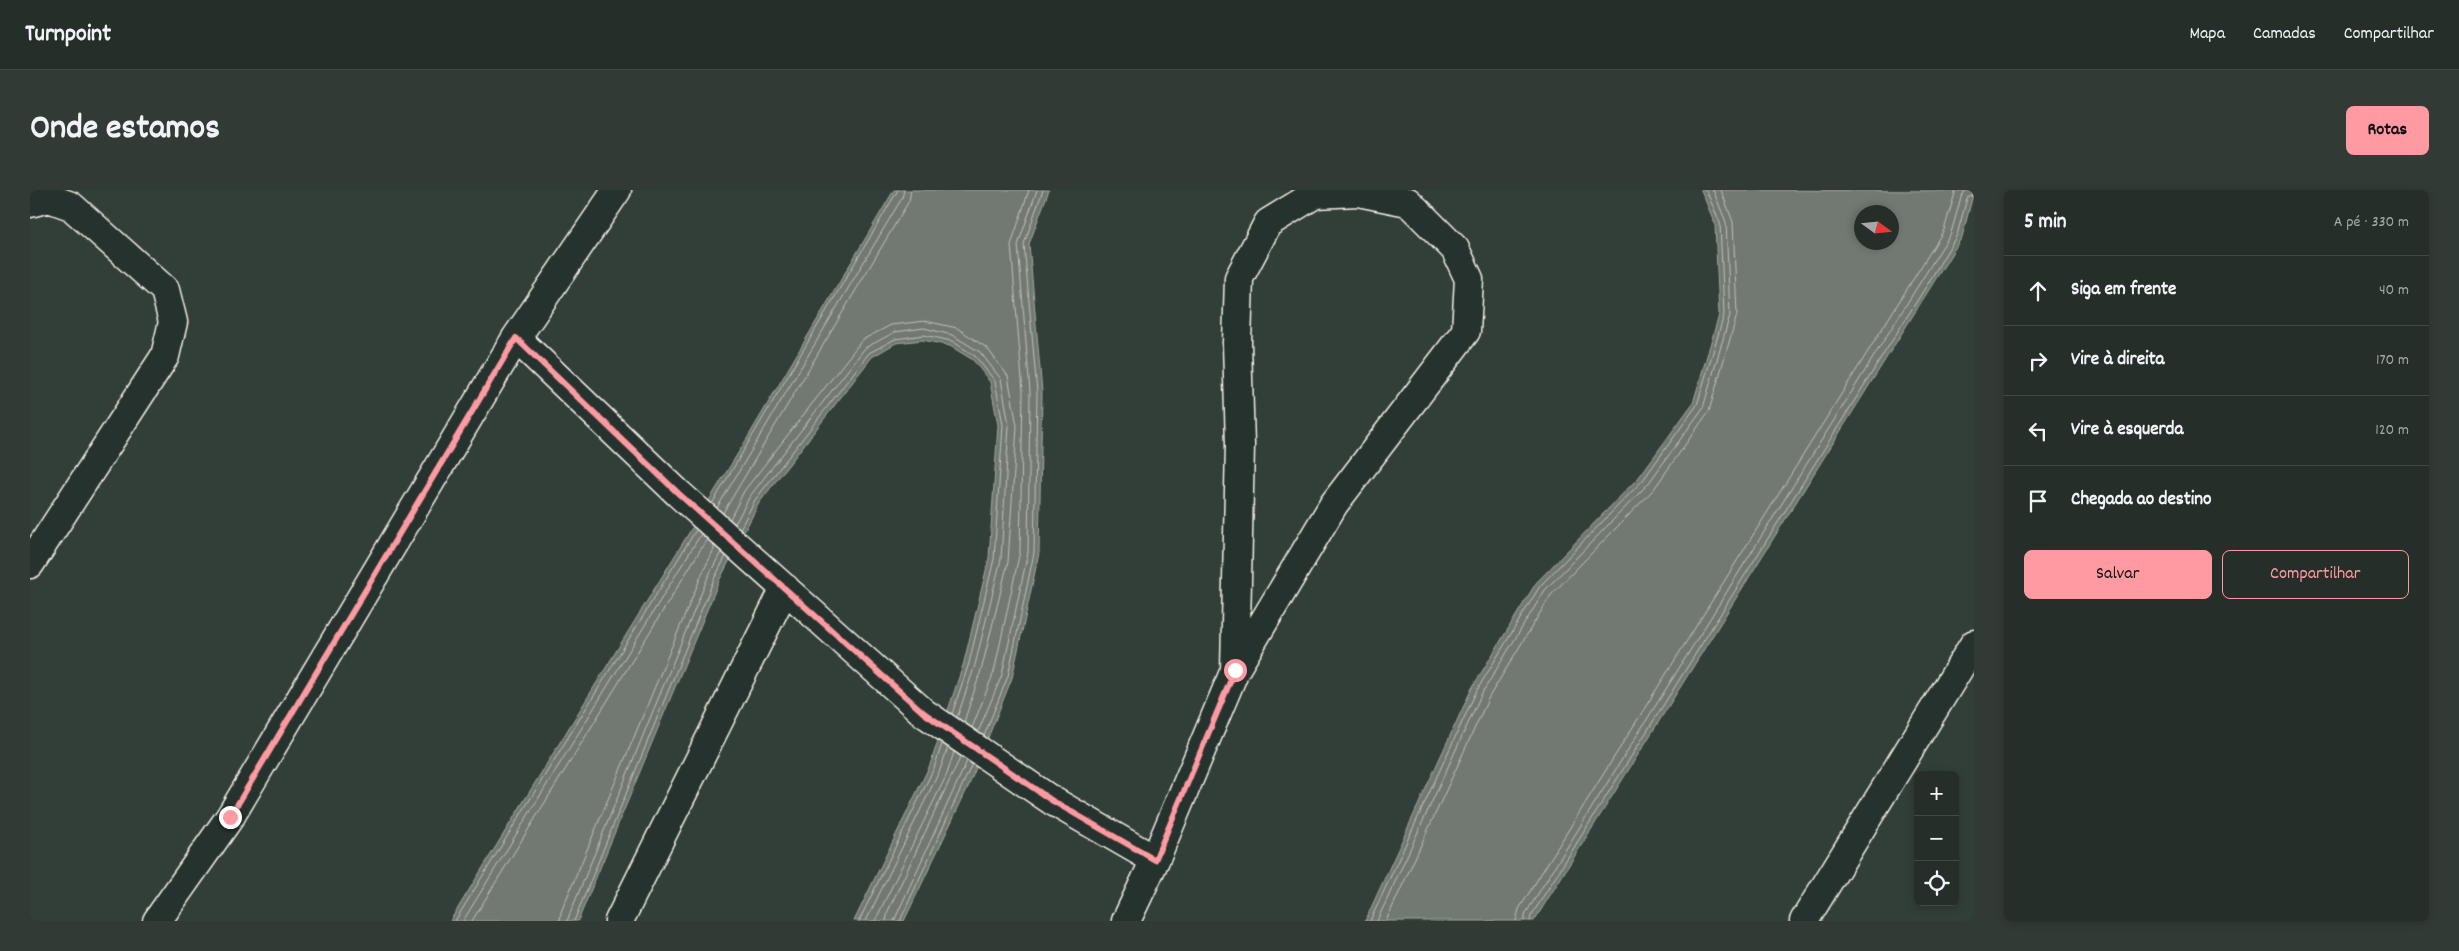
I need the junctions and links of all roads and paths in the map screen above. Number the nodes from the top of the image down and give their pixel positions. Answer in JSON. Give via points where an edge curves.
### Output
{"nodes":[{"id":1,"x":617,"y":190,"type":"edge"},
{"id":2,"x":30,"y":203,"type":"edge"},
{"id":3,"x":516,"y":338,"type":"junction"},
{"id":4,"x":30,"y":564,"type":"edge"},
{"id":5,"x":785,"y":588,"type":"junction"},
{"id":6,"x":1974,"y":644,"type":"edge"},
{"id":7,"x":1235,"y":670,"type":"junction"},
{"id":8,"x":1155,"y":860,"type":"junction"},
{"id":9,"x":157,"y":921,"type":"edge"},
{"id":10,"x":618,"y":921,"type":"edge"},
{"id":11,"x":1126,"y":921,"type":"edge"},
{"id":12,"x":1804,"y":921,"type":"edge"}],
"edges":[{"from":1,"to":3,"type":"street"},
{"from":2,"to":4,"type":"street","via":[[49,198],[71,206],[165,290],[173,322],[165,356]]},
{"from":3,"to":5,"type":"street","via":[[679,494]]},
{"from":3,"to":9,"type":"street","via":[[230,817]]},
{"from":5,"to":8,"type":"street","via":[[924,713],[1051,800]]},
{"from":5,"to":10,"type":"street"},
{"from":6,"to":12,"type":"street"},
{"from":7,"to":7,"type":"street","via":[[1334,504],[1466,331],[1469,279],[1455,249],[1408,202],[1358,192],[1315,194],[1268,223],[1239,278],[1236,343],[1240,445]]},
{"from":7,"to":8,"type":"street"},
{"from":8,"to":11,"type":"street"}]}
